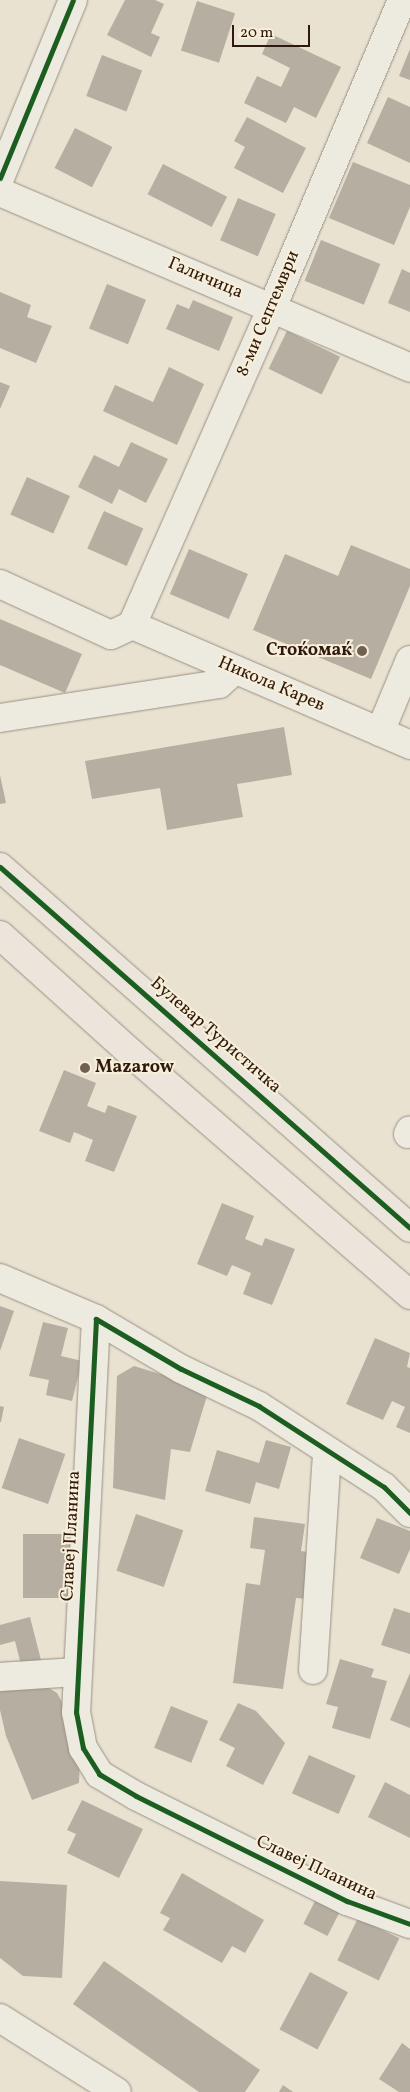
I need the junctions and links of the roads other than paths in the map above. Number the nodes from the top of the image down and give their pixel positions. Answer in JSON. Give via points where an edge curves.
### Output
{"nodes":[{"id":1,"x":73,"y":0,"type":"edge"},
{"id":2,"x":402,"y":0,"type":"edge"},
{"id":3,"x":0,"y":178,"type":"edge"},
{"id":4,"x":0,"y":192,"type":"edge"},
{"id":5,"x":272,"y":308,"type":"junction"},
{"id":6,"x":410,"y":368,"type":"edge"},
{"id":7,"x":0,"y":584,"type":"edge"},
{"id":8,"x":132,"y":625,"type":"junction"},
{"id":9,"x":410,"y":660,"type":"edge"},
{"id":10,"x":235,"y":670,"type":"junction"},
{"id":11,"x":0,"y":718,"type":"edge"},
{"id":12,"x":380,"y":732,"type":"junction"},
{"id":13,"x":410,"y":745,"type":"edge"},
{"id":14,"x":0,"y":867,"type":"edge"},
{"id":15,"x":0,"y":935,"type":"edge"},
{"id":16,"x":410,"y":1228,"type":"edge"},
{"id":17,"x":0,"y":1278,"type":"edge"},
{"id":18,"x":410,"y":1295,"type":"edge"},
{"id":19,"x":96,"y":1319,"type":"junction"},
{"id":20,"x":327,"y":1451,"type":"junction"},
{"id":21,"x":410,"y":1513,"type":"edge"},
{"id":22,"x":312,"y":1670,"type":"dead end"},
{"id":23,"x":78,"y":1672,"type":"junction"},
{"id":24,"x":0,"y":1677,"type":"edge"},
{"id":25,"x":410,"y":1924,"type":"edge"},
{"id":26,"x":0,"y":2018,"type":"edge"},
{"id":27,"x":117,"y":2092,"type":"edge"}],
"edges":[{"from":1,"to":3,"type":"street"},
{"from":2,"to":5,"type":"street","name":"8-ми Септември"},
{"from":4,"to":5,"type":"street","name":"Галичица"},
{"from":5,"to":6,"type":"street","name":"Галичица"},
{"from":5,"to":8,"type":"street","name":"8-ми Септември"},
{"from":7,"to":8,"type":"street","via":[[111,635]]},
{"from":8,"to":10,"type":"street","name":"Никола Карев"},
{"from":9,"to":12,"type":"street"},
{"from":10,"to":11,"type":"street","via":[[219,684]]},
{"from":10,"to":12,"type":"street","name":"Никола Карев"},
{"from":12,"to":13,"type":"street","name":"Никола Карев"},
{"from":14,"to":16,"type":"main road","name":"Булевар Туристичка"},
{"from":15,"to":18,"type":"main road"},
{"from":17,"to":19,"type":"street"},
{"from":19,"to":20,"type":"street","via":[[181,1369],[259,1406]]},
{"from":19,"to":23,"type":"street","name":"Славеј Планина"},
{"from":20,"to":21,"type":"street","via":[[384,1487]]},
{"from":20,"to":22,"type":"street"},
{"from":23,"to":24,"type":"street"},
{"from":23,"to":25,"type":"street","name":"Славеј Планина","via":[[76,1712],[83,1748],[98,1774],[347,1902]]},
{"from":26,"to":27,"type":"street"}]}
